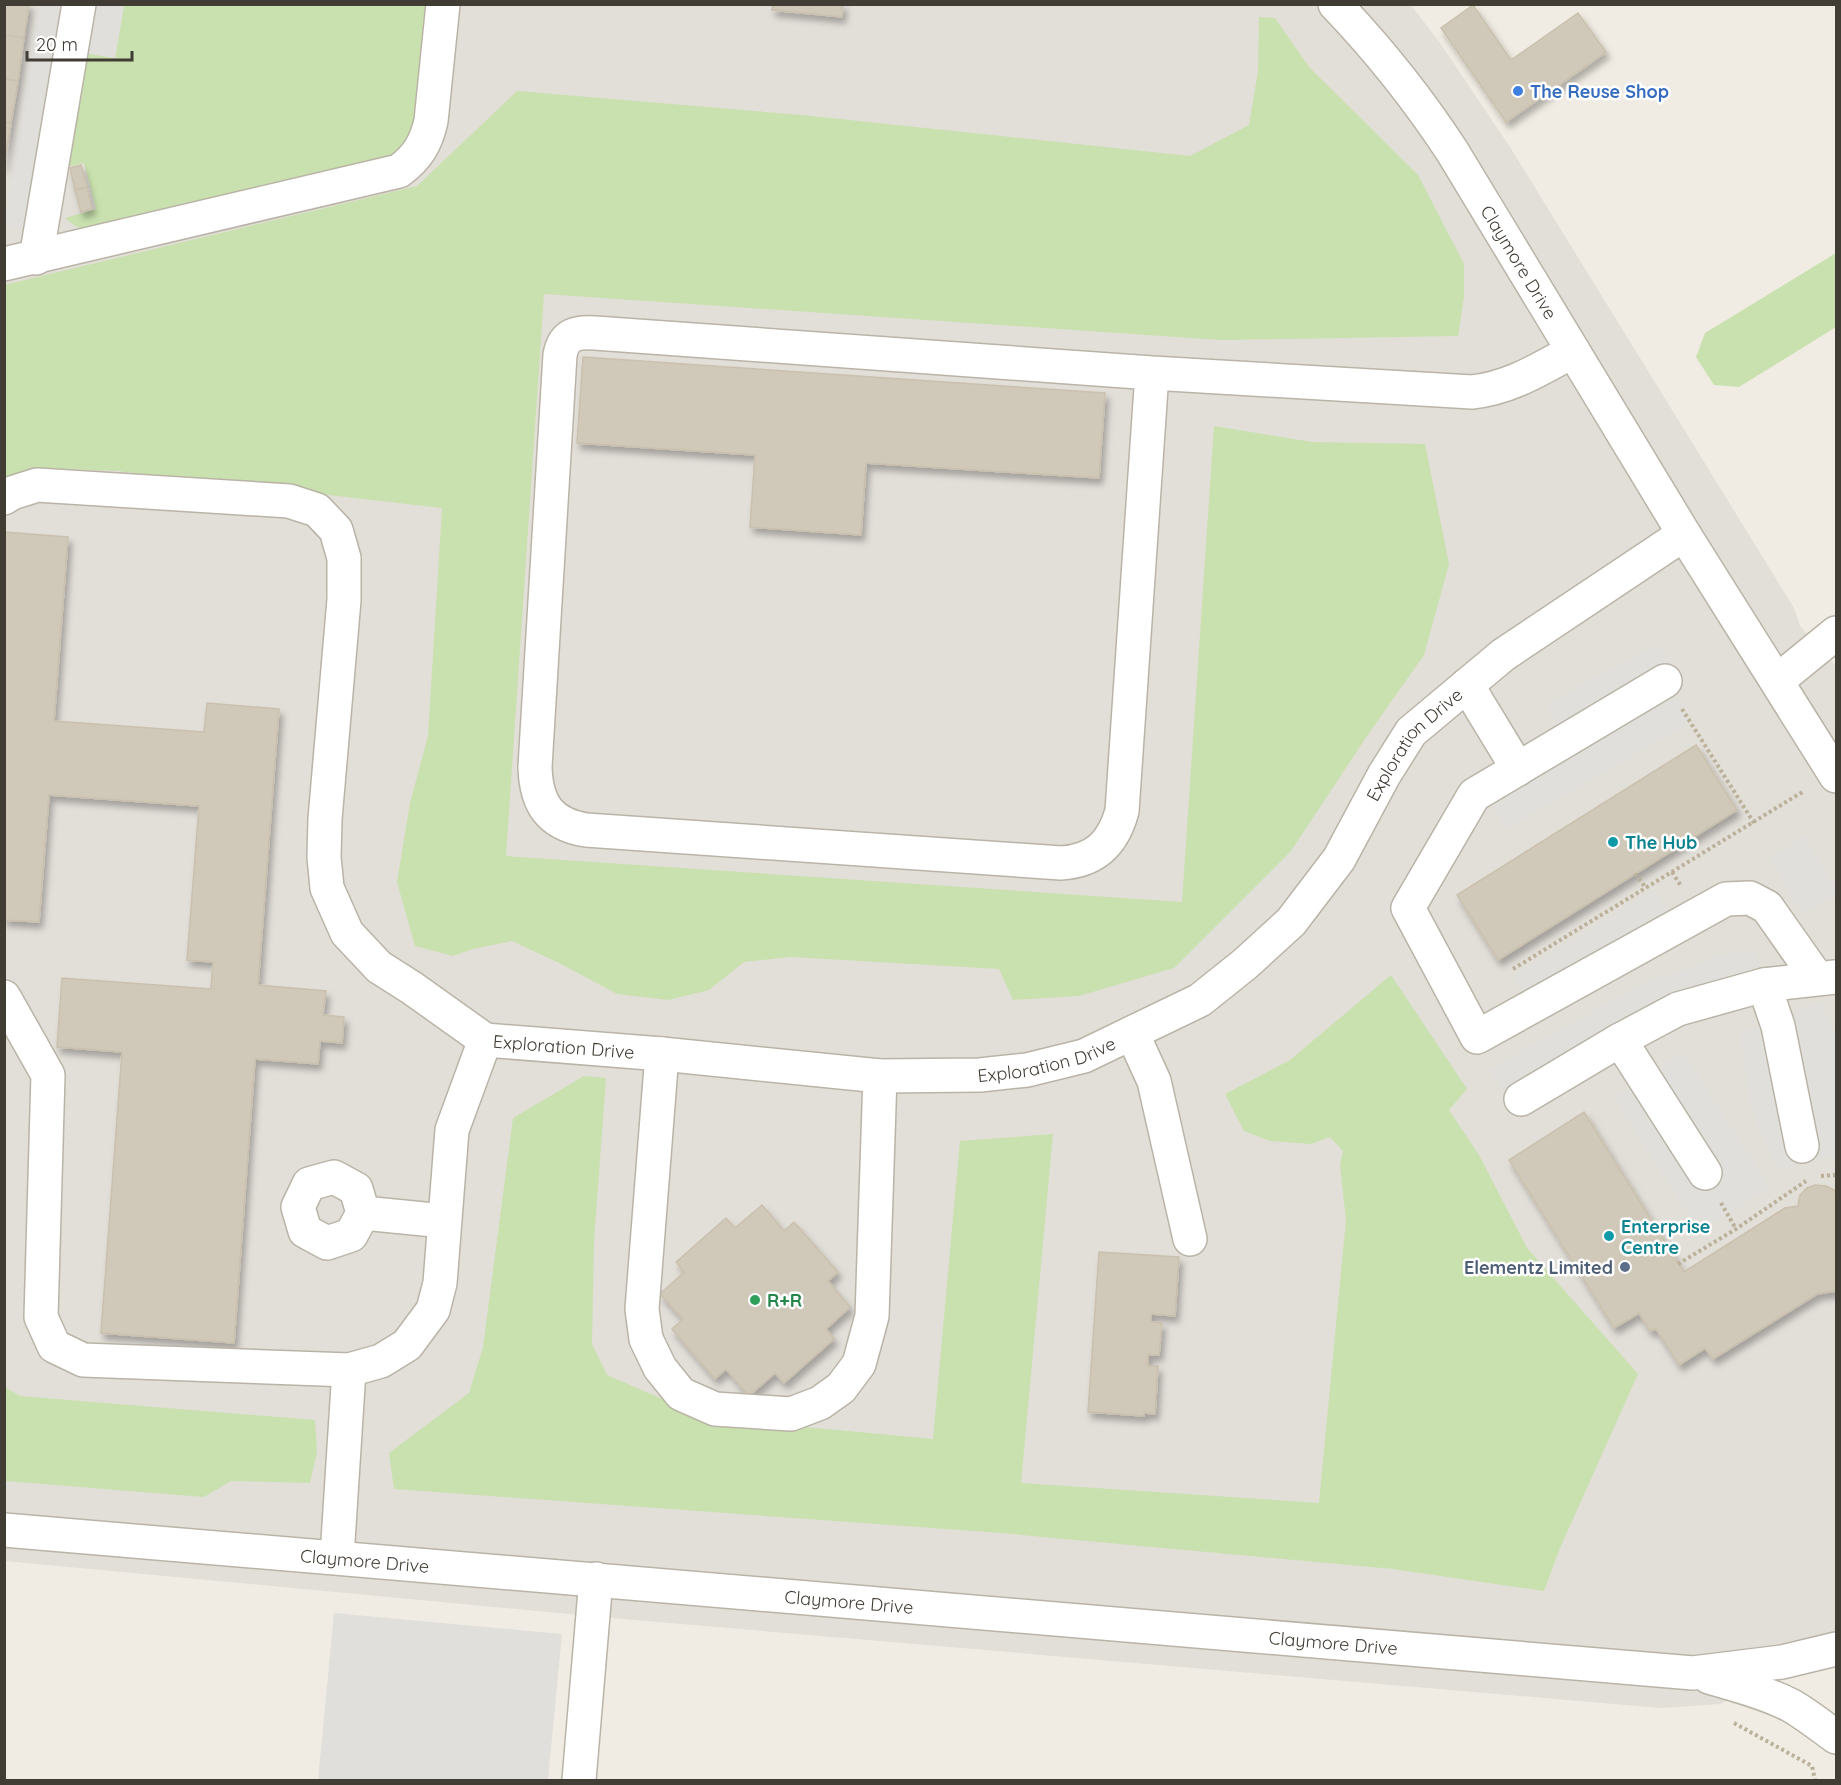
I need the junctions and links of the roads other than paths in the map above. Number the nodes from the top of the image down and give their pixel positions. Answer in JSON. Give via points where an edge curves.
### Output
{"nodes":[{"id":1,"x":79,"y":4,"type":"edge"},
{"id":2,"x":443,"y":4,"type":"edge"},
{"id":3,"x":1335,"y":4,"type":"edge"},
{"id":4,"x":36,"y":258,"type":"junction"},
{"id":5,"x":4,"y":264,"type":"edge"},
{"id":6,"x":1573,"y":351,"type":"junction"},
{"id":7,"x":1152,"y":373,"type":"junction"},
{"id":8,"x":4,"y":498,"type":"edge"},
{"id":9,"x":1684,"y":534,"type":"junction"},
{"id":10,"x":1836,"y":633,"type":"edge"},
{"id":11,"x":1665,"y":681,"type":"road end"},
{"id":12,"x":1777,"y":681,"type":"junction"},
{"id":13,"x":1467,"y":685,"type":"junction"},
{"id":14,"x":1518,"y":769,"type":"junction"},
{"id":15,"x":1835,"y":774,"type":"edge"},
{"id":16,"x":1827,"y":978,"type":"edge"},
{"id":17,"x":1764,"y":985,"type":"junction"},
{"id":18,"x":4,"y":997,"type":"edge"},
{"id":19,"x":1132,"y":1033,"type":"junction"},
{"id":20,"x":485,"y":1040,"type":"junction"},
{"id":21,"x":1620,"y":1040,"type":"junction"},
{"id":22,"x":662,"y":1054,"type":"junction"},
{"id":23,"x":880,"y":1076,"type":"junction"},
{"id":24,"x":1521,"y":1099,"type":"dead end"},
{"id":25,"x":1802,"y":1146,"type":"dead end"},
{"id":26,"x":1705,"y":1173,"type":"dead end"},
{"id":27,"x":363,"y":1213,"type":"dead end"},
{"id":28,"x":444,"y":1221,"type":"junction"},
{"id":29,"x":1190,"y":1239,"type":"dead end"},
{"id":30,"x":349,"y":1370,"type":"junction"},
{"id":31,"x":4,"y":1530,"type":"edge"},
{"id":32,"x":337,"y":1557,"type":"junction"},
{"id":33,"x":596,"y":1579,"type":"junction"},
{"id":34,"x":1836,"y":1649,"type":"edge"},
{"id":35,"x":1693,"y":1673,"type":"junction"},
{"id":36,"x":1836,"y":1737,"type":"edge"},
{"id":37,"x":579,"y":1780,"type":"edge"}],
"edges":[{"from":1,"to":4,"type":"street"},
{"from":2,"to":4,"type":"street","via":[[427,138],[419,153],[399,171]]},
{"from":3,"to":6,"type":"street","name":"Claymore Drive","via":[[1420,102]]},
{"from":4,"to":5,"type":"street"},
{"from":6,"to":7,"type":"street","via":[[1510,384],[1472,392]]},
{"from":6,"to":9,"type":"street","name":"Claymore Drive"},
{"from":7,"to":7,"type":"street","via":[[1122,811],[1114,833],[1098,852],[1086,859],[1060,863],[657,835],[573,828],[549,813],[536,785],[536,767],[560,355],[562,344],[571,336],[582,332]]},
{"from":8,"to":20,"type":"street","via":[[38,485],[289,501],[317,510],[336,530],[344,558],[344,600],[325,819],[327,888],[346,933],[379,967]]},
{"from":9,"to":12,"type":"street"},
{"from":9,"to":13,"type":"street","name":"Exploration Drive","via":[[1503,655]]},
{"from":10,"to":12,"type":"street"},
{"from":11,"to":14,"type":"street"},
{"from":12,"to":15,"type":"street"},
{"from":13,"to":14,"type":"street"},
{"from":13,"to":19,"type":"street","name":"Exploration Drive","via":[[1411,732],[1339,859],[1291,922],[1200,1000]]},
{"from":14,"to":16,"type":"street","via":[[1474,795],[1408,908],[1477,1037],[1726,899],[1750,898],[1767,907]]},
{"from":16,"to":17,"type":"street"},
{"from":17,"to":21,"type":"street","via":[[1678,1010]]},
{"from":17,"to":25,"type":"street","via":[[1778,1026]]},
{"from":18,"to":30,"type":"street","name":"Exploration Drive","via":[[48,1075],[41,1317],[54,1346],[83,1360]]},
{"from":19,"to":23,"type":"street","name":"Exploration Drive","via":[[1084,1056],[1027,1070],[980,1075]]},
{"from":19,"to":29,"type":"street","via":[[1154,1081]]},
{"from":20,"to":22,"type":"street","name":"Exploration Drive"},
{"from":20,"to":28,"type":"street","name":"Exploration Drive","via":[[452,1130]]},
{"from":21,"to":24,"type":"street"},
{"from":21,"to":26,"type":"street"},
{"from":22,"to":23,"type":"street","name":"Exploration Drive"},
{"from":22,"to":23,"type":"street","via":[[642,1309],[646,1339],[660,1368],[681,1394],[715,1409],[792,1414],[820,1403],[841,1388],[859,1364],[872,1316]]},
{"from":27,"to":28,"type":"street"},
{"from":28,"to":30,"type":"street","name":"Exploration Drive","via":[[440,1283],[433,1310],[407,1345],[381,1361]]},
{"from":30,"to":32,"type":"street"},
{"from":31,"to":32,"type":"street","name":"Claymore Drive"},
{"from":32,"to":33,"type":"street","name":"Claymore Drive"},
{"from":33,"to":35,"type":"street","name":"Claymore Drive"},
{"from":33,"to":37,"type":"street"},
{"from":34,"to":35,"type":"street","name":"Claymore Drive","via":[[1782,1662]]},
{"from":35,"to":36,"type":"street","name":"Claymore Drive","via":[[1764,1694]]}]}
